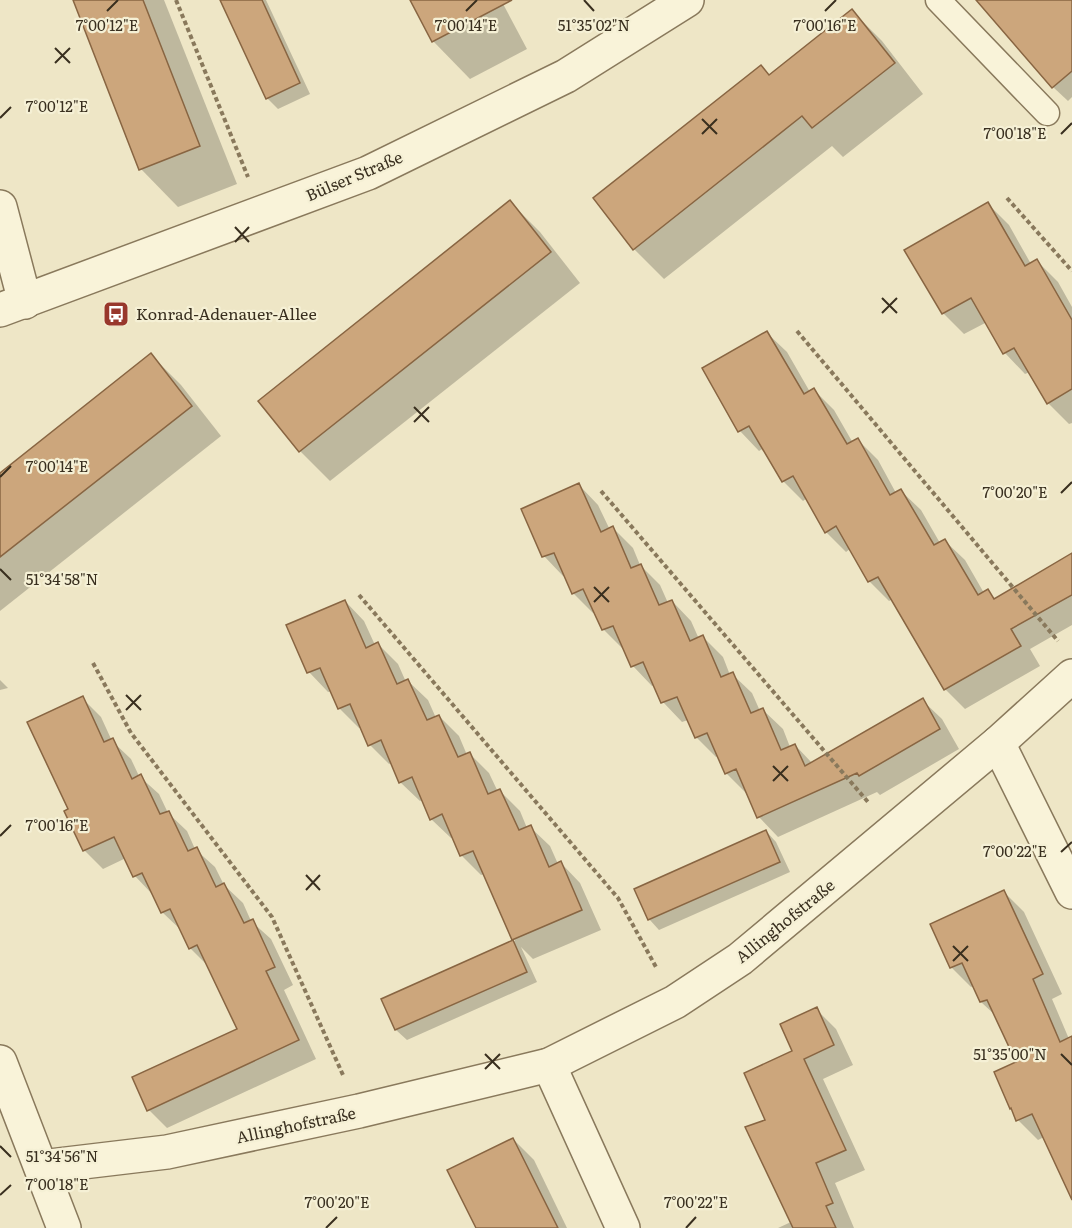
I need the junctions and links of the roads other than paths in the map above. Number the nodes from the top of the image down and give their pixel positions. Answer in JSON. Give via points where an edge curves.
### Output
{"nodes":[{"id":1,"x":687,"y":0,"type":"edge"},
{"id":2,"x":938,"y":0,"type":"edge"},
{"id":3,"x":1047,"y":113,"type":"dead end"},
{"id":4,"x":0,"y":207,"type":"edge"},
{"id":5,"x":13,"y":306,"type":"edge"},
{"id":6,"x":1068,"y":663,"type":"edge"},
{"id":7,"x":998,"y":743,"type":"junction"},
{"id":8,"x":1072,"y":892,"type":"edge"},
{"id":9,"x":0,"y":1062,"type":"edge"},
{"id":10,"x":549,"y":1065,"type":"junction"},
{"id":11,"x":40,"y":1167,"type":"junction"},
{"id":12,"x":64,"y":1228,"type":"edge"},
{"id":13,"x":623,"y":1228,"type":"edge"}],
"edges":[{"from":1,"to":5,"type":"street","name":"Bülser Straße","via":[[566,76],[368,173]]},
{"from":2,"to":3,"type":"lane"},
{"from":4,"to":5,"type":"street"},
{"from":6,"to":7,"type":"street","name":"Allinghofstraße"},
{"from":7,"to":8,"type":"street"},
{"from":7,"to":10,"type":"street","name":"Allinghofstraße","via":[[740,959],[675,1002]]},
{"from":9,"to":11,"type":"street"},
{"from":10,"to":11,"type":"street","name":"Allinghofstraße","via":[[167,1152]]},
{"from":10,"to":13,"type":"street"},
{"from":11,"to":12,"type":"street"}]}
